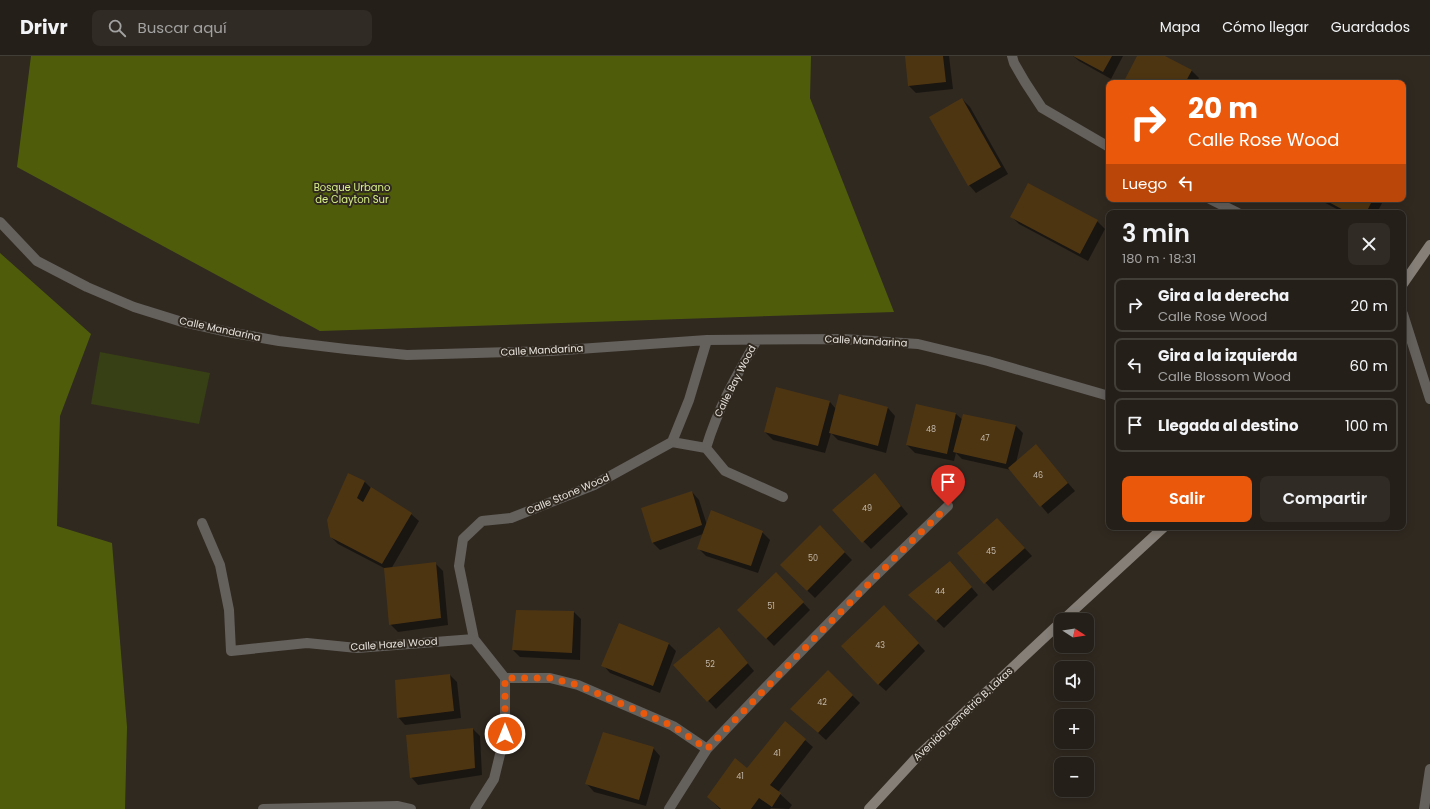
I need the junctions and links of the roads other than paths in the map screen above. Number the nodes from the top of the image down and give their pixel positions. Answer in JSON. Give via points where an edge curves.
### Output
{"nodes":[{"id":1,"x":1012,"y":56,"type":"edge"},
{"id":2,"x":1106,"y":145,"type":"edge"},
{"id":3,"x":1216,"y":202,"type":"edge"},
{"id":4,"x":1232,"y":210,"type":"edge"},
{"id":5,"x":0,"y":222,"type":"edge"},
{"id":6,"x":1430,"y":245,"type":"edge"},
{"id":7,"x":1406,"y":280,"type":"edge"},
{"id":8,"x":1406,"y":323,"type":"edge"},
{"id":9,"x":707,"y":340,"type":"junction"},
{"id":10,"x":757,"y":340,"type":"junction"},
{"id":11,"x":1106,"y":395,"type":"edge"},
{"id":12,"x":1430,"y":399,"type":"edge"},
{"id":13,"x":672,"y":442,"type":"junction"},
{"id":14,"x":706,"y":448,"type":"junction"},
{"id":15,"x":783,"y":497,"type":"dead end"},
{"id":16,"x":948,"y":506,"type":"dead end"},
{"id":17,"x":202,"y":523,"type":"dead end"},
{"id":18,"x":1161,"y":530,"type":"edge"},
{"id":19,"x":1071,"y":613,"type":"edge"},
{"id":20,"x":1054,"y":629,"type":"edge"},
{"id":21,"x":474,"y":639,"type":"junction"},
{"id":22,"x":505,"y":678,"type":"junction"},
{"id":23,"x":707,"y":749,"type":"junction"},
{"id":24,"x":1430,"y":769,"type":"edge"},
{"id":25,"x":264,"y":809,"type":"edge"},
{"id":26,"x":411,"y":809,"type":"edge"},
{"id":27,"x":475,"y":809,"type":"edge"},
{"id":28,"x":668,"y":809,"type":"edge"},
{"id":29,"x":869,"y":809,"type":"edge"},
{"id":30,"x":1424,"y":809,"type":"edge"}],
"edges":[{"from":1,"to":2,"type":"street","via":[[1042,108]]},
{"from":3,"to":4,"type":"street"},
{"from":5,"to":9,"type":"street","name":"Calle Mandarina","via":[[37,261],[87,287],[134,307],[179,321],[279,341],[407,355],[550,351]]},
{"from":6,"to":7,"type":"street"},
{"from":8,"to":12,"type":"street"},
{"from":9,"to":10,"type":"street","name":"Calle Mandarina"},
{"from":9,"to":13,"type":"street","via":[[689,400]]},
{"from":10,"to":11,"type":"street","name":"Calle Mandarina","via":[[843,339],[918,344]]},
{"from":10,"to":14,"type":"street","name":"Calle Bay Wood","via":[[721,406]]},
{"from":13,"to":14,"type":"street"},
{"from":13,"to":21,"type":"street","name":"Calle Stone Wood","via":[[594,485],[511,518],[482,521],[463,540],[459,566]]},
{"from":14,"to":15,"type":"street","via":[[725,470]]},
{"from":16,"to":23,"type":"street","via":[[866,585]]},
{"from":17,"to":21,"type":"street","name":"Calle Hazel Wood","via":[[220,565],[229,610],[231,651],[307,643],[357,648]]},
{"from":18,"to":19,"type":"street","name":"Avenida Demetrio B. Lakas"},
{"from":20,"to":29,"type":"street","name":"Avenida Demetrio B. Lakas","via":[[917,757]]},
{"from":21,"to":22,"type":"street"},
{"from":22,"to":23,"type":"street","via":[[550,678],[578,685],[673,726]]},
{"from":22,"to":27,"type":"street","via":[[505,734],[494,778]]},
{"from":23,"to":28,"type":"street"},
{"from":24,"to":30,"type":"street"},
{"from":25,"to":26,"type":"street","via":[[398,806]]}]}
